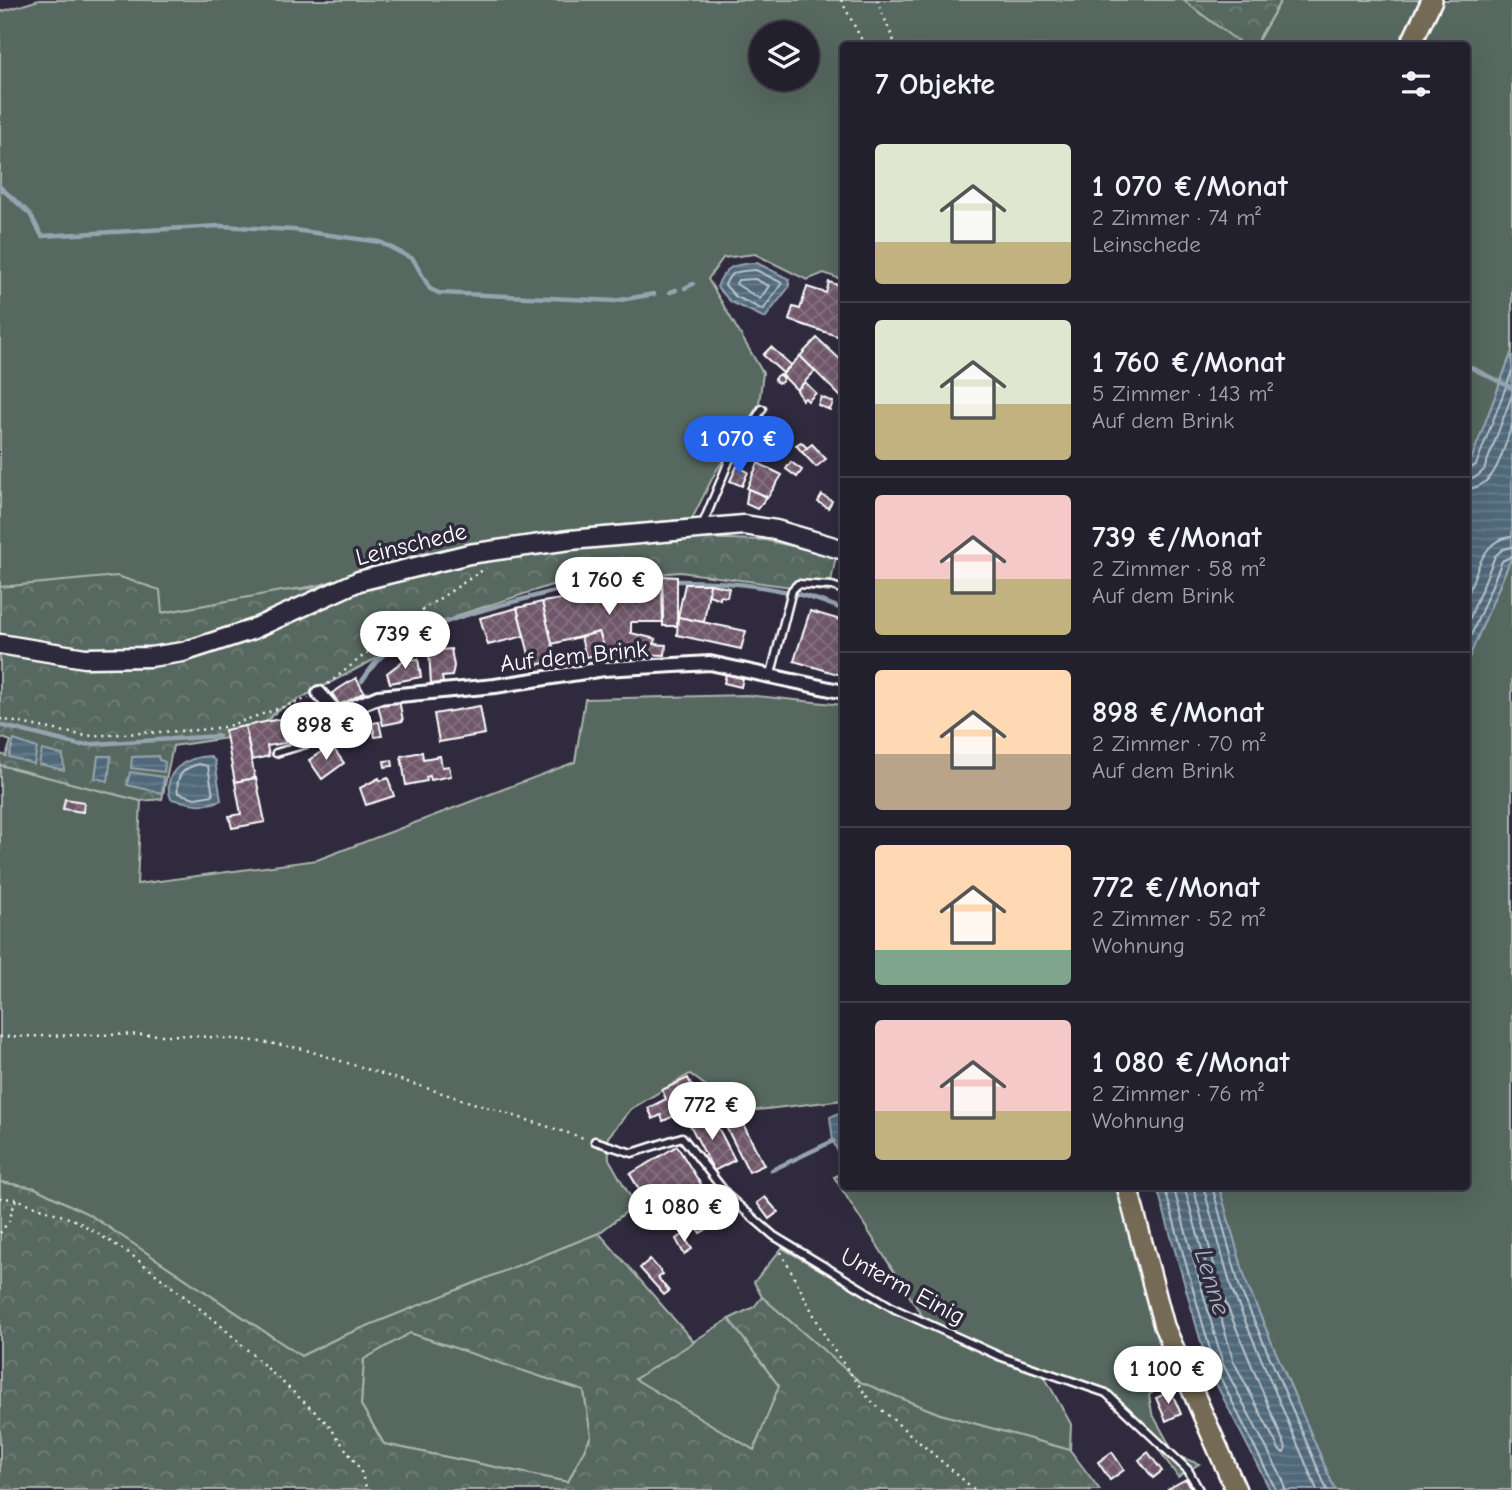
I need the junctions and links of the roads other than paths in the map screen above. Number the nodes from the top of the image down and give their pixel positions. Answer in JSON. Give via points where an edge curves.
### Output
{"nodes":[{"id":1,"x":1432,"y":0,"type":"edge"},
{"id":2,"x":1412,"y":42,"type":"edge"},
{"id":3,"x":762,"y":408,"type":"dead end"},
{"id":4,"x":701,"y":528,"type":"junction"},
{"id":5,"x":840,"y":549,"type":"edge"},
{"id":6,"x":840,"y":589,"type":"edge"},
{"id":7,"x":0,"y":644,"type":"edge"},
{"id":8,"x":771,"y":674,"type":"junction"},
{"id":9,"x":840,"y":691,"type":"edge"},
{"id":10,"x":319,"y":693,"type":"road end"},
{"id":11,"x":337,"y":714,"type":"junction"},
{"id":12,"x":276,"y":753,"type":"dead end"},
{"id":13,"x":595,"y":1141,"type":"road end"},
{"id":14,"x":1128,"y":1190,"type":"edge"},
{"id":15,"x":1199,"y":1490,"type":"edge"},
{"id":16,"x":1236,"y":1490,"type":"edge"}],
"edges":[{"from":1,"to":2,"type":"main road"},
{"from":3,"to":4,"type":"lane","via":[[729,461]]},
{"from":4,"to":5,"type":"main road","name":"Leinschede","via":[[762,527]]},
{"from":4,"to":7,"type":"main road","name":"Leinschede","via":[[505,548],[418,565],[359,581],[251,630],[183,652],[85,658]]},
{"from":6,"to":8,"type":"lane","via":[[798,584],[792,590]]},
{"from":8,"to":9,"type":"street","name":"Auf dem Brink"},
{"from":8,"to":11,"type":"street","name":"Auf dem Brink","via":[[710,663],[604,669],[378,696]]},
{"from":10,"to":11,"type":"street"},
{"from":11,"to":12,"type":"lane","via":[[306,744]]},
{"from":13,"to":15,"type":"lane","name":"Unterm Einig","via":[[632,1153],[682,1137],[729,1197],[774,1236],[895,1310],[999,1356],[1106,1393],[1188,1470]]},
{"from":14,"to":16,"type":"main road","via":[[1164,1326]]}]}
